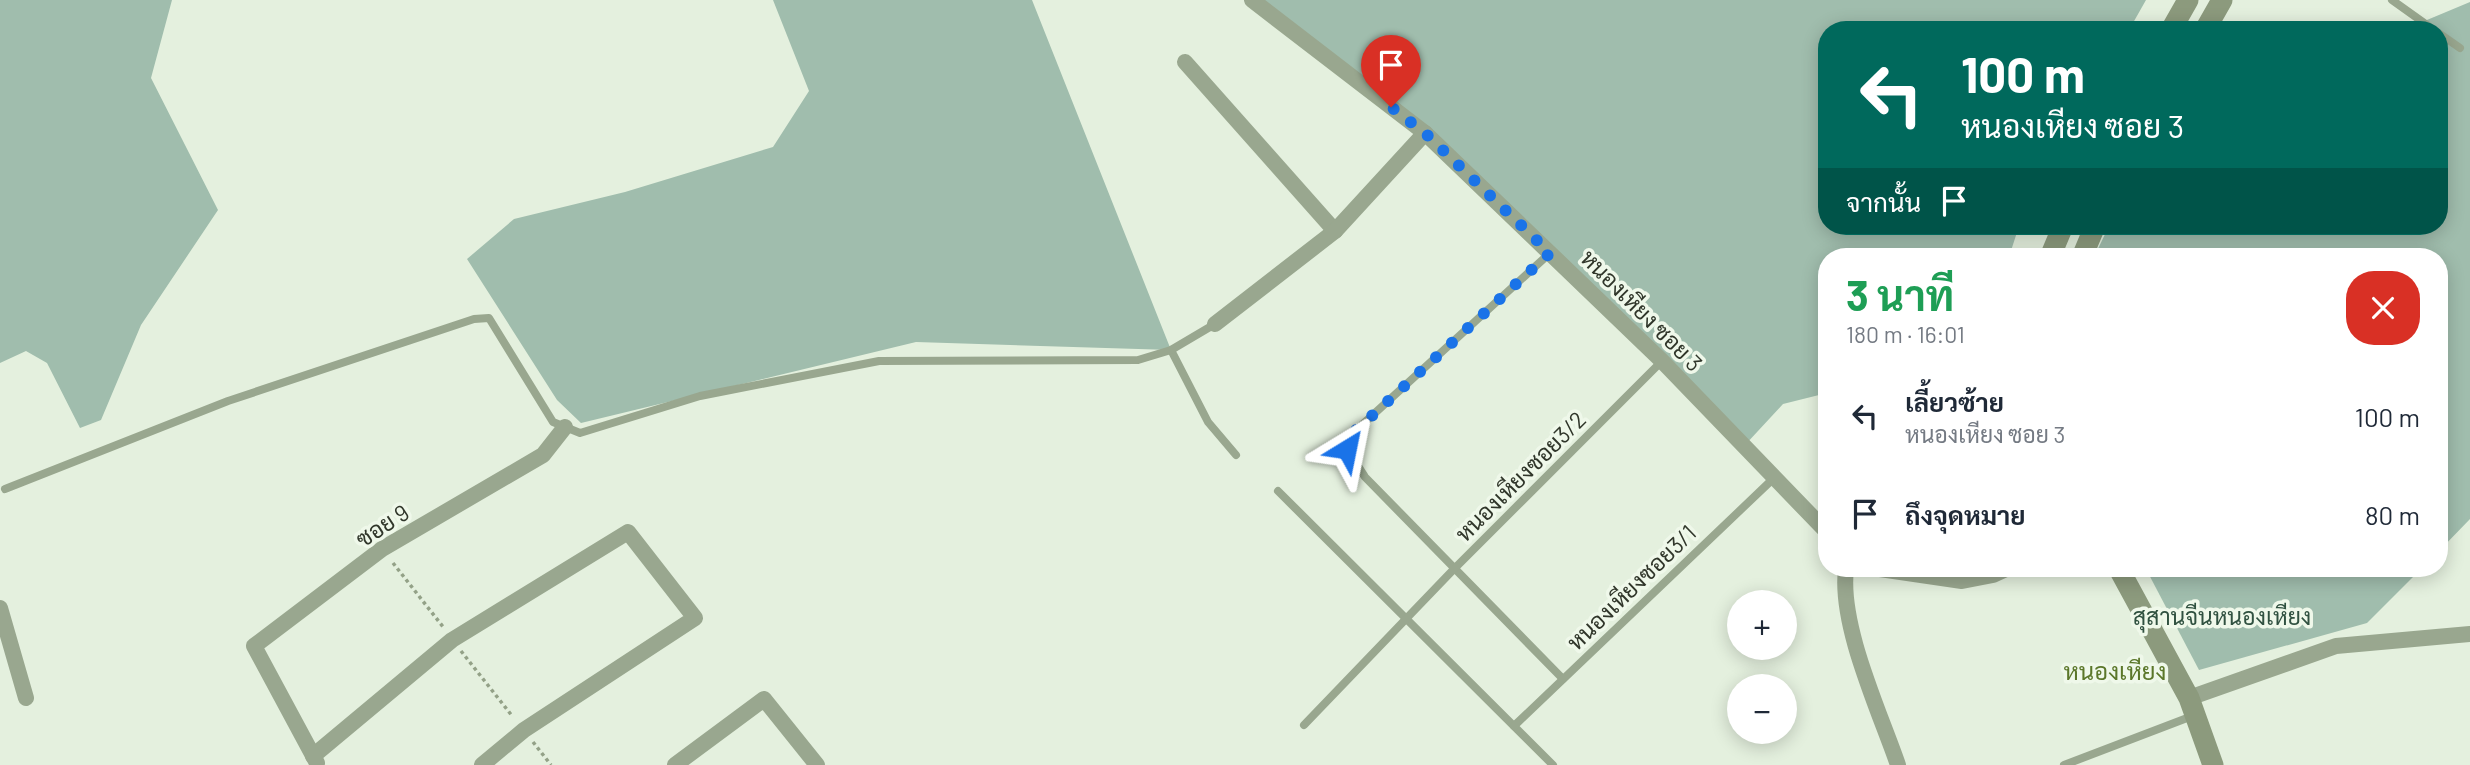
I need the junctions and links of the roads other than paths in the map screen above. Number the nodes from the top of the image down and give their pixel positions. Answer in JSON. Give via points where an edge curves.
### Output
{"nodes":[{"id":1,"x":1252,"y":0,"type":"edge"},
{"id":2,"x":2188,"y":0,"type":"edge"},
{"id":3,"x":2222,"y":0,"type":"edge"},
{"id":4,"x":2392,"y":0,"type":"edge"},
{"id":5,"x":2176,"y":21,"type":"edge"},
{"id":6,"x":2210,"y":21,"type":"edge"},
{"id":7,"x":2421,"y":21,"type":"edge"},
{"id":8,"x":2448,"y":40,"type":"edge"},
{"id":9,"x":2460,"y":48,"type":"dead end"},
{"id":10,"x":1185,"y":62,"type":"dead end"},
{"id":11,"x":1425,"y":133,"type":"junction"},
{"id":12,"x":1335,"y":230,"type":"junction"},
{"id":13,"x":1550,"y":253,"type":"junction"},
{"id":14,"x":1215,"y":324,"type":"joint"},
{"id":15,"x":1171,"y":350,"type":"junction"},
{"id":16,"x":1662,"y":361,"type":"junction"},
{"id":17,"x":565,"y":427,"type":"junction"},
{"id":18,"x":1236,"y":455,"type":"dead end"},
{"id":19,"x":1775,"y":476,"type":"junction"},
{"id":20,"x":5,"y":489,"type":"dead end"},
{"id":21,"x":1278,"y":491,"type":"dead end"},
{"id":22,"x":1818,"y":522,"type":"edge"},
{"id":23,"x":1453,"y":570,"type":"junction"},
{"id":24,"x":1845,"y":577,"type":"edge"},
{"id":25,"x":1935,"y":577,"type":"edge"},
{"id":26,"x":1983,"y":577,"type":"edge"},
{"id":27,"x":2123,"y":577,"type":"edge"},
{"id":28,"x":0,"y":608,"type":"edge"},
{"id":29,"x":1407,"y":619,"type":"junction"},
{"id":30,"x":2470,"y":635,"type":"edge"},
{"id":31,"x":5,"y":641,"type":"edge"},
{"id":32,"x":1563,"y":679,"type":"junction"},
{"id":33,"x":26,"y":698,"type":"dead end"},
{"id":34,"x":2192,"y":706,"type":"junction"},
{"id":35,"x":1304,"y":725,"type":"dead end"},
{"id":36,"x":1514,"y":726,"type":"junction"},
{"id":37,"x":315,"y":761,"type":"edge"},
{"id":38,"x":482,"y":765,"type":"edge"},
{"id":39,"x":675,"y":765,"type":"edge"},
{"id":40,"x":817,"y":765,"type":"edge"},
{"id":41,"x":1553,"y":765,"type":"edge"},
{"id":42,"x":1898,"y":765,"type":"edge"},
{"id":43,"x":2064,"y":765,"type":"edge"},
{"id":44,"x":2213,"y":765,"type":"edge"}],
"edges":[{"from":1,"to":11,"type":"street","name":"หนองเหียง ซอย 3"},
{"from":2,"to":5,"type":"main road"},
{"from":3,"to":6,"type":"main road"},
{"from":4,"to":7,"type":"lane"},
{"from":8,"to":9,"type":"lane"},
{"from":10,"to":12,"type":"street"},
{"from":11,"to":12,"type":"street"},
{"from":11,"to":13,"type":"street","name":"หนองเหียง ซอย 3"},
{"from":12,"to":14,"type":"street"},
{"from":13,"to":16,"type":"street","name":"หนองเหียง ซอย 3"},
{"from":13,"to":23,"type":"lane","via":[[1419,370],[1347,443],[1365,477]]},
{"from":14,"to":15,"type":"lane"},
{"from":15,"to":17,"type":"lane","via":[[1138,360],[879,362],[700,396],[580,433]]},
{"from":15,"to":18,"type":"lane","via":[[1208,422]]},
{"from":16,"to":19,"type":"street","name":"หนองเหียง ซอย 3"},
{"from":16,"to":23,"type":"lane","name":"หนองเหียงซอย3/2"},
{"from":17,"to":20,"type":"lane","via":[[553,422],[489,318],[474,319],[228,401]]},
{"from":17,"to":37,"type":"street","name":"ซอย 9","via":[[543,455],[382,549],[254,646]]},
{"from":19,"to":22,"type":"street","name":"หนองเหียง ซอย 3"},
{"from":19,"to":32,"type":"lane","name":"หนองเหียงซอย3/1"},
{"from":21,"to":29,"type":"lane"},
{"from":23,"to":29,"type":"lane","name":"หนองเหียงซอย3/2"},
{"from":23,"to":32,"type":"lane"},
{"from":24,"to":42,"type":"street","via":[[1851,628]]},
{"from":25,"to":26,"type":"street","via":[[1962,581]]},
{"from":27,"to":34,"type":"main road"},
{"from":28,"to":31,"type":"street"},
{"from":29,"to":35,"type":"lane","name":"หนองเหียงซอย3/2"},
{"from":29,"to":36,"type":"lane"},
{"from":30,"to":34,"type":"street","via":[[2336,646]]},
{"from":31,"to":33,"type":"street"},
{"from":32,"to":36,"type":"lane","name":"หนองเหียงซอย3/1"},
{"from":34,"to":43,"type":"lane"},
{"from":34,"to":44,"type":"main road"},
{"from":36,"to":41,"type":"lane"},
{"from":37,"to":38,"type":"street","via":[[453,640],[628,532],[695,618],[524,730]]},
{"from":39,"to":40,"type":"street","via":[[764,699]]}]}
